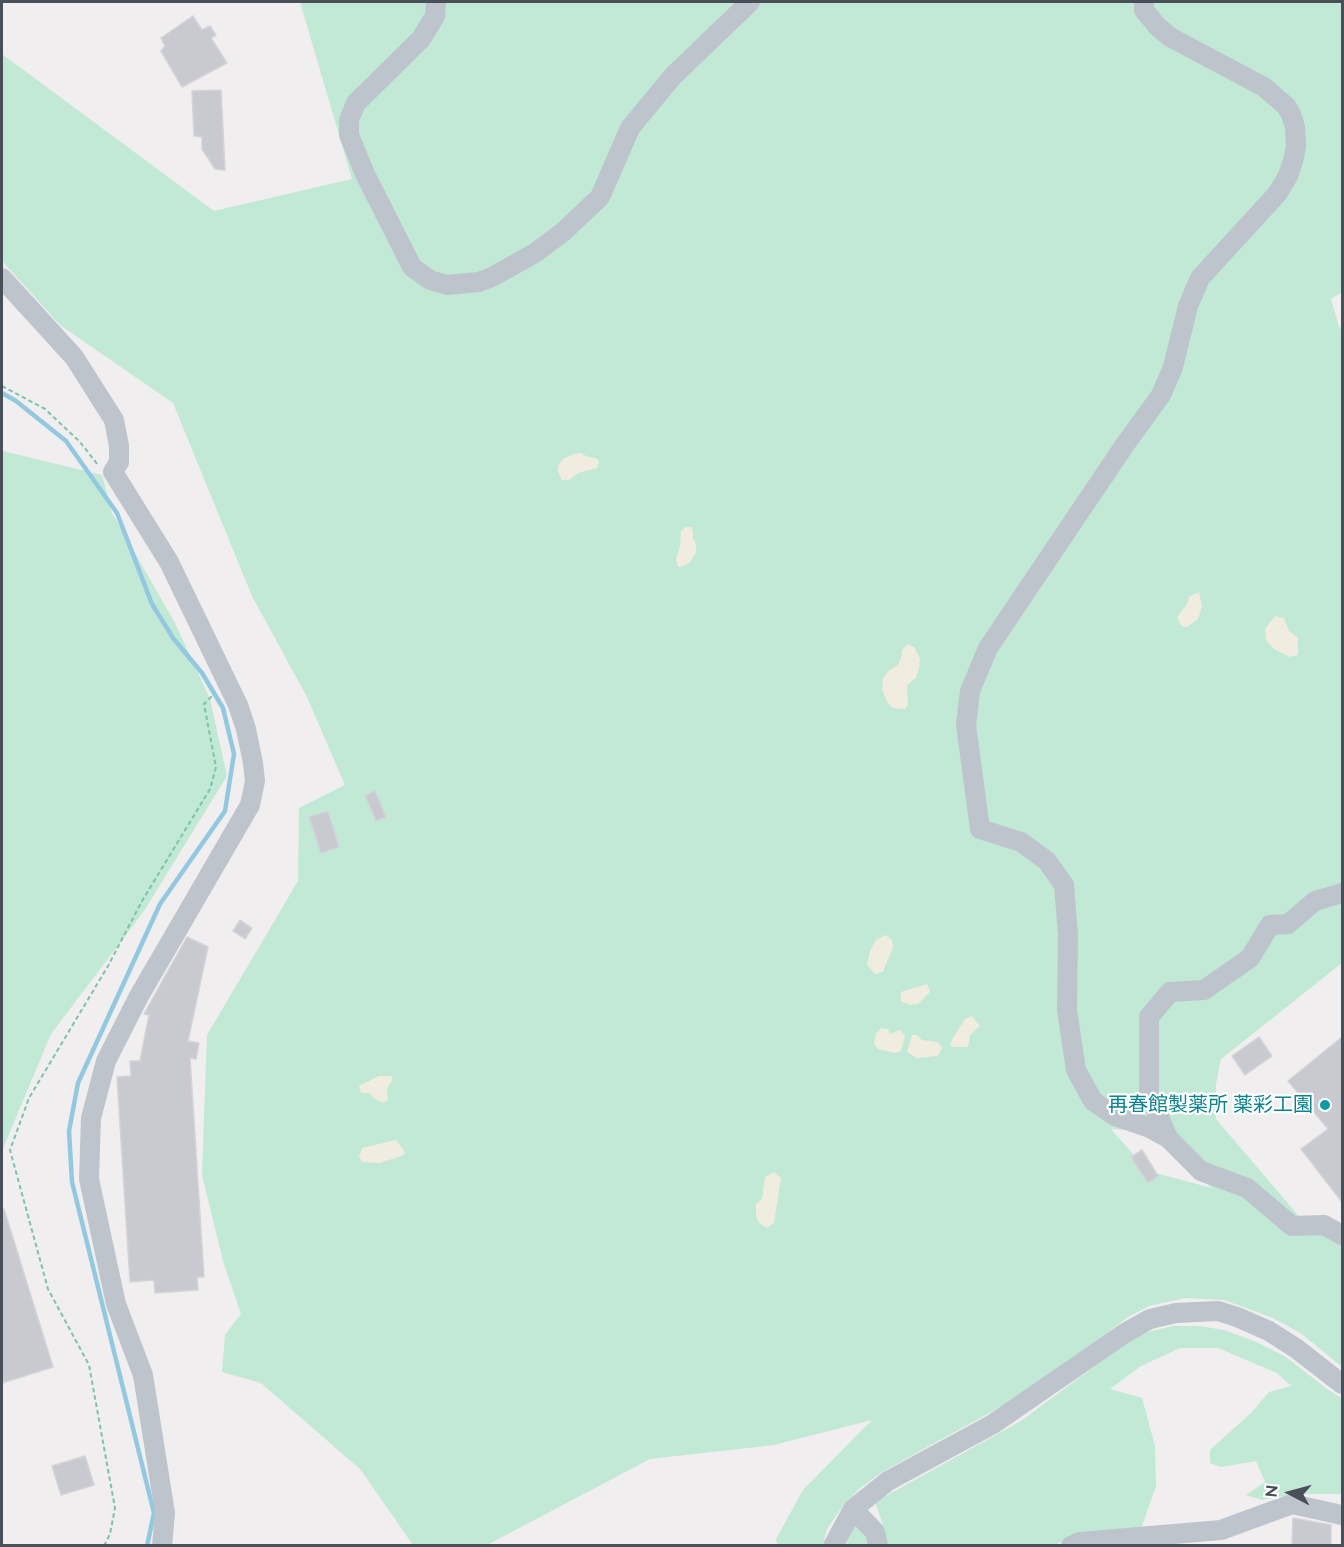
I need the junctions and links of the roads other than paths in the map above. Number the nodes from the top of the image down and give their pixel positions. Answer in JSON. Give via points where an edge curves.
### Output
{"nodes":[{"id":1,"x":436,"y":2,"type":"edge"},
{"id":2,"x":750,"y":2,"type":"edge"},
{"id":3,"x":1144,"y":2,"type":"edge"},
{"id":4,"x":2,"y":278,"type":"edge"},
{"id":5,"x":1342,"y":893,"type":"edge"},
{"id":6,"x":1168,"y":1138,"type":"junction"},
{"id":7,"x":1342,"y":1235,"type":"edge"},
{"id":8,"x":1342,"y":1384,"type":"edge"},
{"id":9,"x":853,"y":1509,"type":"junction"},
{"id":10,"x":1342,"y":1515,"type":"edge"},
{"id":11,"x":162,"y":1545,"type":"edge"},
{"id":12,"x":833,"y":1545,"type":"edge"},
{"id":13,"x":878,"y":1545,"type":"edge"},
{"id":14,"x":1071,"y":1545,"type":"edge"}],
"edges":[{"from":1,"to":2,"type":"street","via":[[435,16],[421,39],[356,103],[349,120],[349,135],[412,267],[430,280],[447,285],[479,282],[535,253],[600,197],[630,128],[673,76]]},
{"from":3,"to":6,"type":"street","via":[[1144,10],[1170,37],[1264,87],[1286,106],[1295,127],[1293,161],[1277,194],[1200,278],[1161,395],[988,648],[970,692],[966,725],[980,828],[1021,842],[1047,861],[1064,885],[1068,1010],[1076,1070],[1093,1101],[1115,1116]]},
{"from":4,"to":11,"type":"street","via":[[74,357],[114,420],[119,454],[112,472],[169,562],[238,705],[255,782],[250,805],[139,996],[106,1062],[91,1118],[88,1179],[116,1304],[143,1375],[165,1513]]},
{"from":5,"to":6,"type":"street","via":[[1315,901],[1288,924],[1270,925],[1250,958],[1204,990],[1170,992],[1149,1017],[1149,1094]]},
{"from":6,"to":7,"type":"street","via":[[1201,1171],[1247,1188],[1292,1226],[1324,1226]]},
{"from":8,"to":9,"type":"street","via":[[1297,1348],[1237,1317],[1218,1311],[1150,1319],[993,1424],[888,1481]]},
{"from":9,"to":12,"type":"street"},
{"from":9,"to":13,"type":"street","via":[[875,1532]]},
{"from":10,"to":14,"type":"street","via":[[1292,1504],[1221,1530]]}]}
